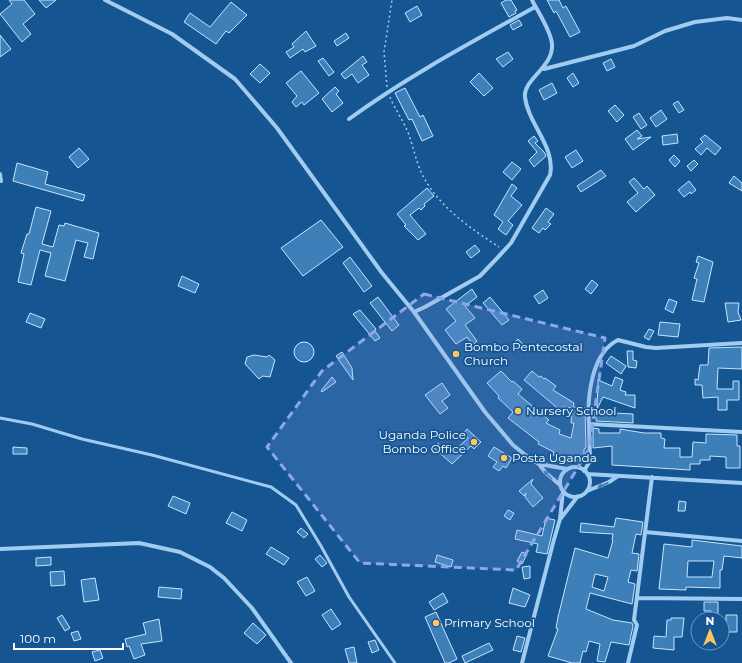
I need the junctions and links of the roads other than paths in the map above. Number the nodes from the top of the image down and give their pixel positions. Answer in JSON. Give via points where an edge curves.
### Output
{"nodes":[{"id":1,"x":105,"y":0,"type":"edge"},
{"id":2,"x":532,"y":0,"type":"edge"},
{"id":3,"x":535,"y":7,"type":"junction"},
{"id":4,"x":742,"y":20,"type":"edge"},
{"id":5,"x":544,"y":69,"type":"junction"},
{"id":6,"x":349,"y":119,"type":"dead end"},
{"id":7,"x":0,"y":174,"type":"edge"},
{"id":8,"x":1,"y":181,"type":"dead end"},
{"id":9,"x":414,"y":312,"type":"junction"},
{"id":10,"x":742,"y":343,"type":"edge"},
{"id":11,"x":0,"y":418,"type":"edge"},
{"id":12,"x":589,"y":424,"type":"junction"},
{"id":13,"x":742,"y":432,"type":"edge"},
{"id":14,"x":539,"y":464,"type":"junction"},
{"id":15,"x":567,"y":469,"type":"junction"},
{"id":16,"x":586,"y":472,"type":"junction"},
{"id":17,"x":618,"y":476,"type":"junction"},
{"id":18,"x":652,"y":477,"type":"junction"},
{"id":19,"x":742,"y":483,"type":"edge"},
{"id":20,"x":560,"y":485,"type":"junction"},
{"id":21,"x":563,"y":491,"type":"junction"},
{"id":22,"x":587,"y":491,"type":"junction"},
{"id":23,"x":578,"y":496,"type":"junction"},
{"id":24,"x":560,"y":519,"type":"junction"},
{"id":25,"x":646,"y":532,"type":"junction"},
{"id":26,"x":742,"y":541,"type":"edge"},
{"id":27,"x":0,"y":549,"type":"edge"},
{"id":28,"x":637,"y":598,"type":"junction"},
{"id":29,"x":742,"y":599,"type":"edge"},
{"id":30,"x":291,"y":663,"type":"edge"},
{"id":31,"x":395,"y":663,"type":"edge"},
{"id":32,"x":522,"y":663,"type":"edge"},
{"id":33,"x":628,"y":663,"type":"edge"}],
"edges":[{"from":1,"to":9,"type":"street","via":[[172,34],[235,79],[277,128],[382,273]]},
{"from":2,"to":3,"type":"street"},
{"from":3,"to":5,"type":"street","via":[[552,44],[552,51]]},
{"from":3,"to":6,"type":"street","via":[[388,91]]},
{"from":4,"to":5,"type":"street","via":[[727,18],[696,22],[665,31],[634,46]]},
{"from":5,"to":9,"type":"street","via":[[524,94],[548,152],[552,168],[550,175],[511,243],[480,276]]},
{"from":7,"to":8,"type":"street"},
{"from":9,"to":14,"type":"street","via":[[485,412],[513,445]]},
{"from":10,"to":12,"type":"street","via":[[656,348],[646,348],[624,340],[612,343],[600,361],[590,384]]},
{"from":11,"to":31,"type":"lane","via":[[32,424],[271,487],[296,505],[349,597]]},
{"from":12,"to":13,"type":"street"},
{"from":12,"to":16,"type":"street","via":[[590,461]]},
{"from":14,"to":15,"type":"street"},
{"from":20,"to":14,"type":"street","one_way":true,"via":[[551,479]]},
{"from":15,"to":16,"type":"street","via":[[576,467]]},
{"from":15,"to":20,"type":"street","via":[[561,476]]},
{"from":16,"to":17,"type":"street"},
{"from":16,"to":22,"type":"street","via":[[590,482]]},
{"from":17,"to":18,"type":"street"},
{"from":17,"to":22,"type":"street","one_way":true},
{"from":18,"to":19,"type":"street"},
{"from":18,"to":25,"type":"street"},
{"from":20,"to":21,"type":"street"},
{"from":21,"to":23,"type":"street","via":[[573,497]]},
{"from":21,"to":24,"type":"street"},
{"from":22,"to":23,"type":"street"},
{"from":23,"to":24,"type":"street"},
{"from":24,"to":32,"type":"street"},
{"from":25,"to":26,"type":"street"},
{"from":25,"to":28,"type":"street"},
{"from":27,"to":30,"type":"street","via":[[132,542],[152,544],[180,552],[210,567],[233,587],[252,608]]},
{"from":28,"to":29,"type":"street"},
{"from":28,"to":33,"type":"street","via":[[634,620],[637,625],[636,635],[629,652]]}]}
